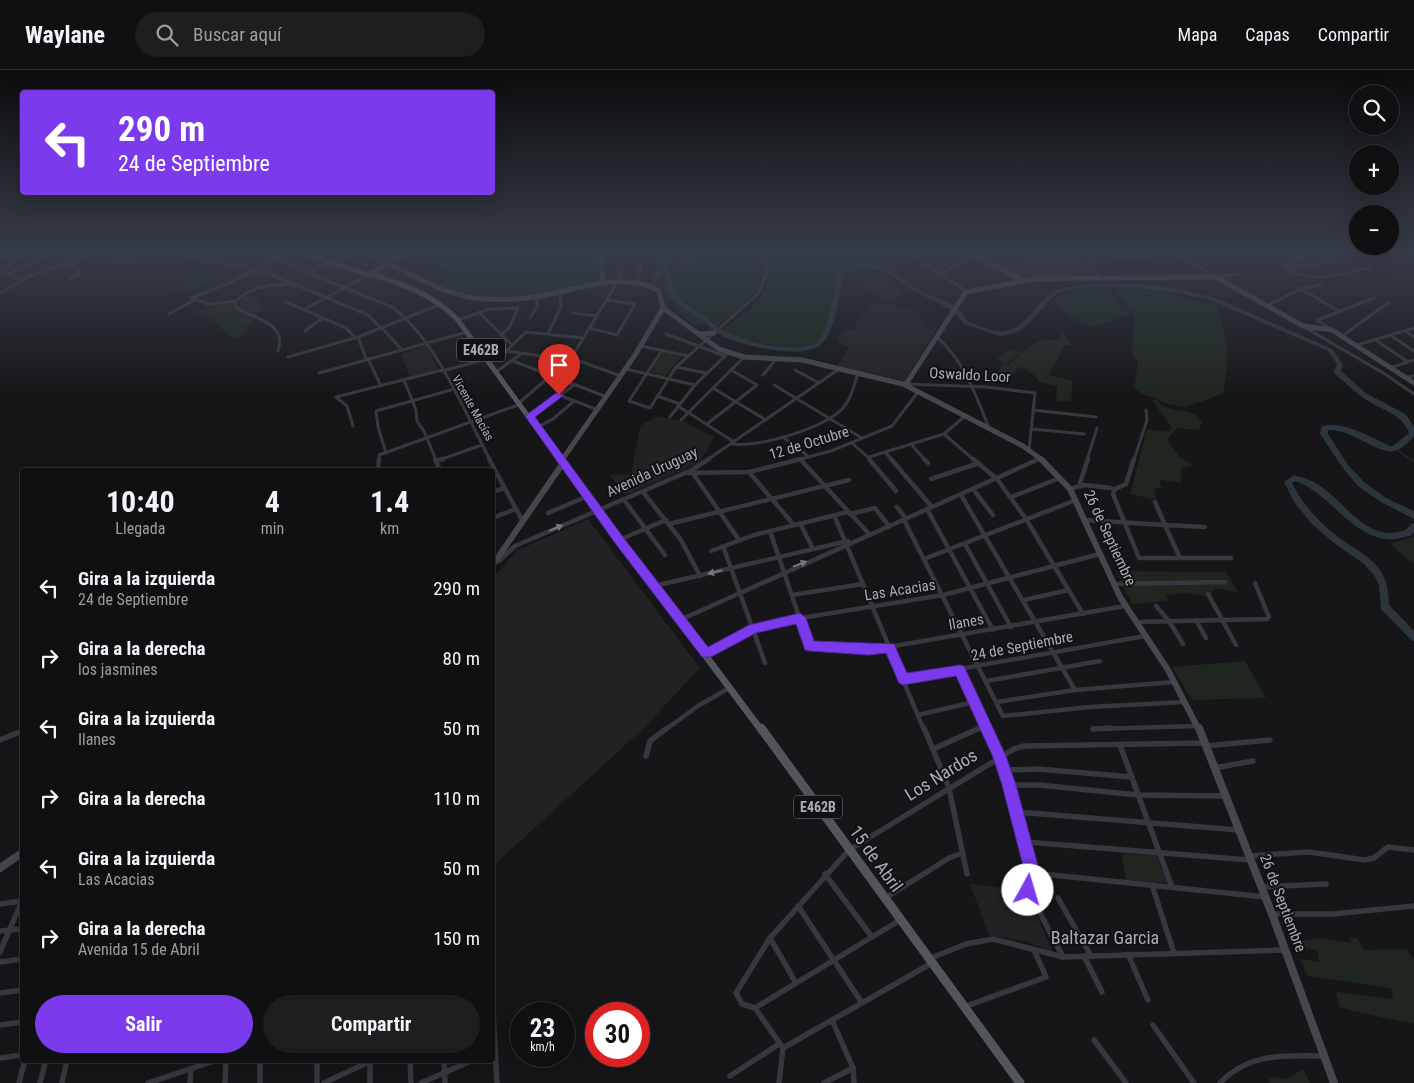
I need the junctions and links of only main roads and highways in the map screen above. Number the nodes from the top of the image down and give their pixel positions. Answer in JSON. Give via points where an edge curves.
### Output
{"nodes":[{"id":1,"x":438,"y":300,"type":"edge"},
{"id":2,"x":1020,"y":1083,"type":"edge"}],
"edges":[{"from":1,"to":2,"type":"main road","name":"15 de Abril","number":"E462B","via":[[458,320],[530,416]]}]}
